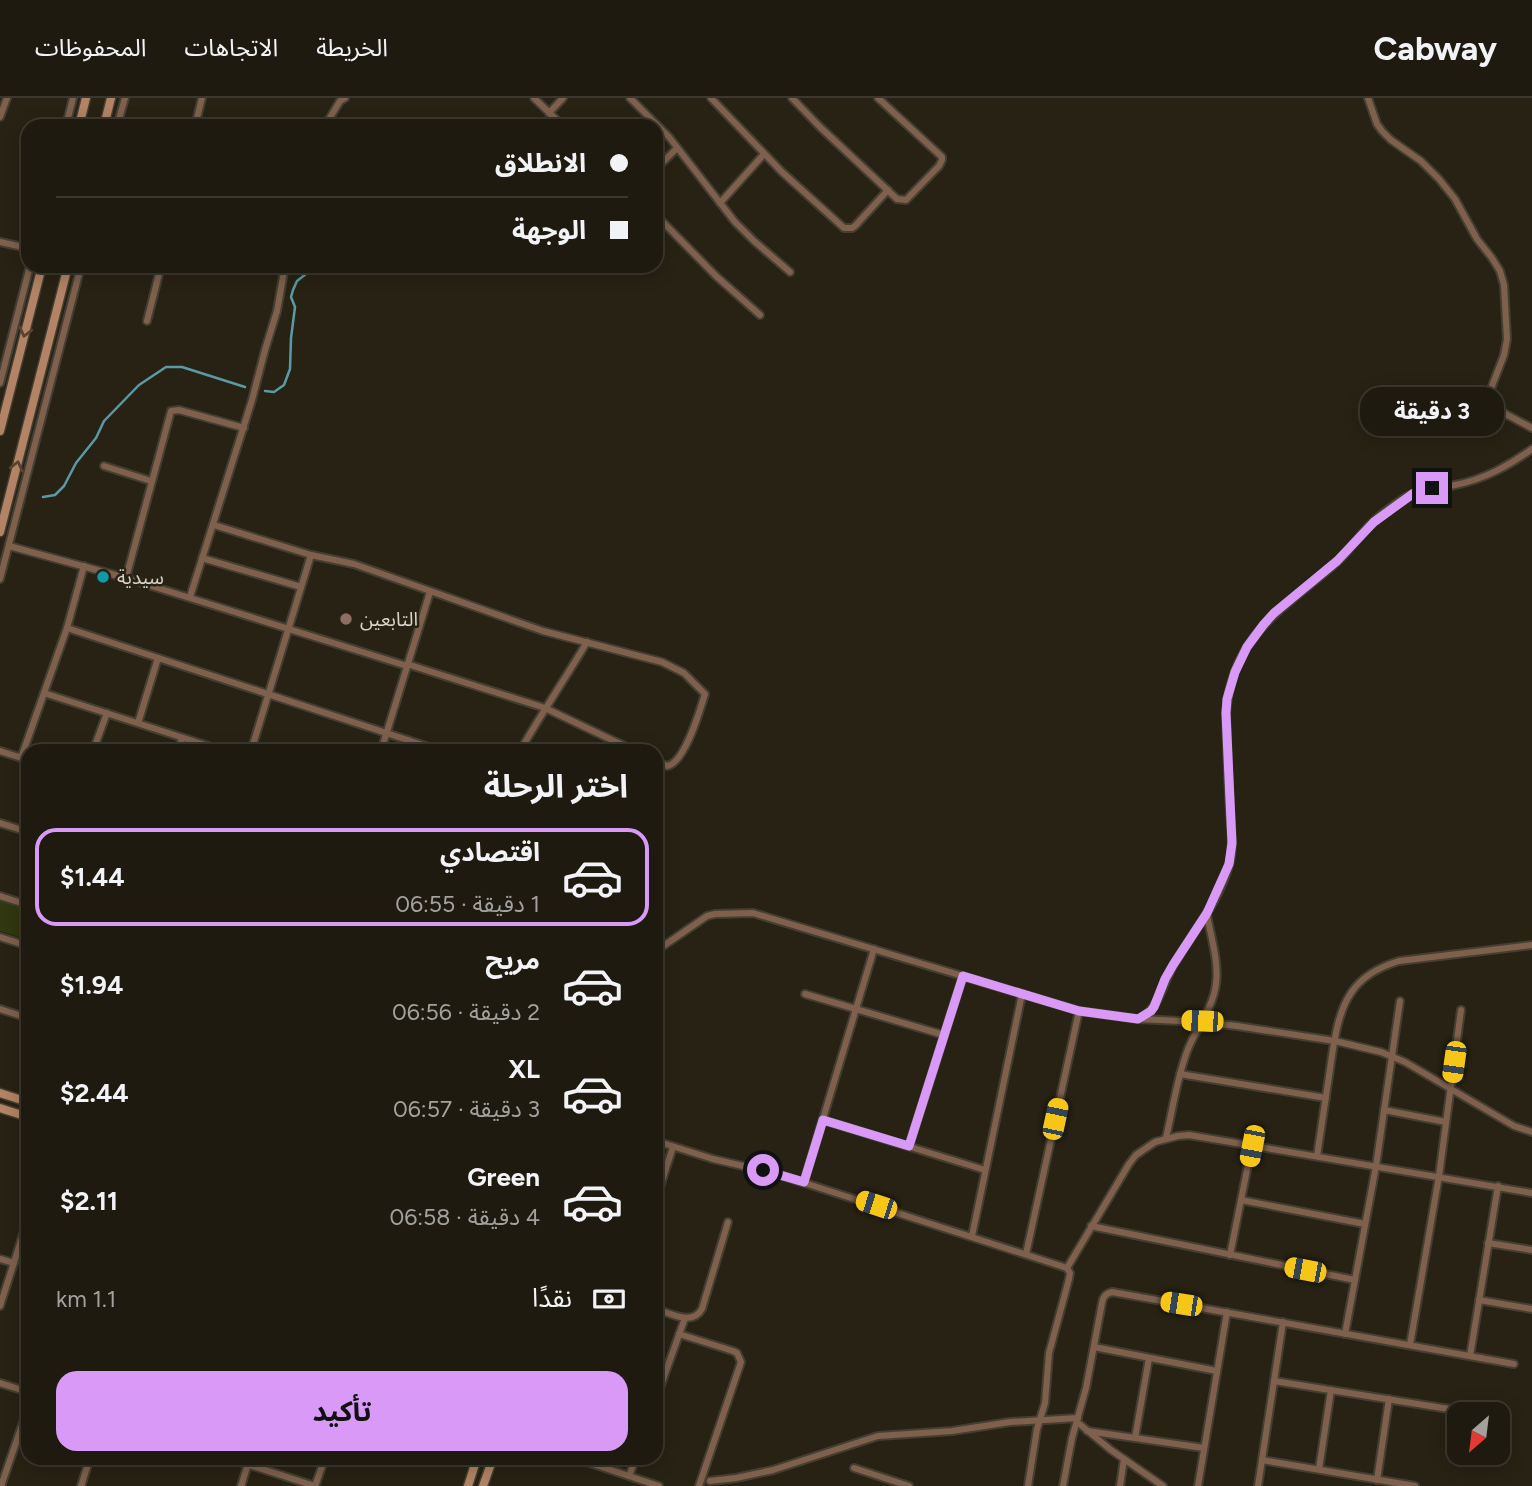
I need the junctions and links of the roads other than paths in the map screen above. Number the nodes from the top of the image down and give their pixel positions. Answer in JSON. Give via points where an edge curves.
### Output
{"nodes":[{"id":1,"x":7,"y":98,"type":"edge"},
{"id":2,"x":73,"y":98,"type":"edge"},
{"id":3,"x":86,"y":98,"type":"edge"},
{"id":4,"x":111,"y":98,"type":"edge"},
{"id":5,"x":125,"y":98,"type":"edge"},
{"id":6,"x":202,"y":98,"type":"edge"},
{"id":7,"x":534,"y":98,"type":"edge"},
{"id":8,"x":563,"y":98,"type":"edge"},
{"id":9,"x":631,"y":98,"type":"edge"},
{"id":10,"x":711,"y":98,"type":"edge"},
{"id":11,"x":792,"y":98,"type":"edge"},
{"id":12,"x":878,"y":98,"type":"edge"},
{"id":13,"x":1368,"y":98,"type":"edge"},
{"id":14,"x":340,"y":99,"type":"edge"},
{"id":15,"x":550,"y":113,"type":"junction"},
{"id":16,"x":0,"y":117,"type":"edge"},
{"id":17,"x":68,"y":119,"type":"edge"},
{"id":18,"x":81,"y":119,"type":"edge"},
{"id":19,"x":106,"y":119,"type":"edge"},
{"id":20,"x":119,"y":119,"type":"edge"},
{"id":21,"x":197,"y":119,"type":"edge"},
{"id":22,"x":329,"y":119,"type":"edge"},
{"id":23,"x":556,"y":119,"type":"edge"},
{"id":24,"x":651,"y":119,"type":"edge"},
{"id":25,"x":663,"y":131,"type":"edge"},
{"id":26,"x":677,"y":148,"type":"junction"},
{"id":27,"x":764,"y":154,"type":"junction"},
{"id":28,"x":663,"y":162,"type":"edge"},
{"id":29,"x":888,"y":190,"type":"junction"},
{"id":30,"x":720,"y":203,"type":"junction"},
{"id":31,"x":663,"y":222,"type":"edge"},
{"id":32,"x":0,"y":242,"type":"edge"},
{"id":33,"x":21,"y":247,"type":"edge"},
{"id":34,"x":790,"y":272,"type":"dead end"},
{"id":35,"x":28,"y":273,"type":"edge"},
{"id":36,"x":40,"y":273,"type":"edge"},
{"id":37,"x":66,"y":273,"type":"edge"},
{"id":38,"x":79,"y":273,"type":"edge"},
{"id":39,"x":158,"y":273,"type":"edge"},
{"id":40,"x":284,"y":273,"type":"edge"},
{"id":41,"x":760,"y":315,"type":"dead end"},
{"id":42,"x":147,"y":321,"type":"dead end"},
{"id":43,"x":0,"y":383,"type":"edge"},
{"id":44,"x":244,"y":428,"type":"junction"},
{"id":45,"x":1532,"y":428,"type":"edge"},
{"id":46,"x":0,"y":431,"type":"edge"},
{"id":47,"x":1532,"y":449,"type":"edge"},
{"id":48,"x":104,"y":466,"type":"dead end"},
{"id":49,"x":151,"y":481,"type":"junction"},
{"id":50,"x":214,"y":524,"type":"junction"},
{"id":51,"x":0,"y":532,"type":"edge"},
{"id":52,"x":9,"y":546,"type":"junction"},
{"id":53,"x":312,"y":555,"type":"junction"},
{"id":54,"x":202,"y":558,"type":"junction"},
{"id":55,"x":84,"y":566,"type":"junction"},
{"id":56,"x":126,"y":578,"type":"junction"},
{"id":57,"x":0,"y":579,"type":"edge"},
{"id":58,"x":301,"y":587,"type":"junction"},
{"id":59,"x":430,"y":592,"type":"junction"},
{"id":60,"x":190,"y":597,"type":"junction"},
{"id":61,"x":67,"y":628,"type":"junction"},
{"id":62,"x":289,"y":628,"type":"junction"},
{"id":63,"x":587,"y":642,"type":"junction"},
{"id":64,"x":158,"y":658,"type":"junction"},
{"id":65,"x":407,"y":665,"type":"junction"},
{"id":66,"x":44,"y":693,"type":"junction"},
{"id":67,"x":268,"y":693,"type":"junction"},
{"id":68,"x":545,"y":708,"type":"junction"},
{"id":69,"x":107,"y":713,"type":"junction"},
{"id":70,"x":138,"y":723,"type":"junction"},
{"id":71,"x":386,"y":733,"type":"junction"},
{"id":72,"x":182,"y":738,"type":"junction"},
{"id":73,"x":29,"y":744,"type":"edge"},
{"id":74,"x":96,"y":744,"type":"edge"},
{"id":75,"x":180,"y":744,"type":"edge"},
{"id":76,"x":201,"y":744,"type":"edge"},
{"id":77,"x":253,"y":744,"type":"edge"},
{"id":78,"x":383,"y":744,"type":"edge"},
{"id":79,"x":419,"y":744,"type":"edge"},
{"id":80,"x":524,"y":744,"type":"edge"},
{"id":81,"x":620,"y":744,"type":"edge"},
{"id":82,"x":0,"y":751,"type":"edge"},
{"id":83,"x":21,"y":758,"type":"edge"},
{"id":84,"x":663,"y":764,"type":"edge"},
{"id":85,"x":0,"y":823,"type":"edge"},
{"id":86,"x":21,"y":830,"type":"edge"},
{"id":87,"x":0,"y":896,"type":"edge"},
{"id":88,"x":21,"y":903,"type":"edge"},
{"id":89,"x":1207,"y":913,"type":"junction"},
{"id":90,"x":0,"y":937,"type":"edge"},
{"id":91,"x":21,"y":944,"type":"edge"},
{"id":92,"x":1532,"y":945,"type":"edge"},
{"id":93,"x":663,"y":946,"type":"edge"},
{"id":94,"x":874,"y":949,"type":"junction"},
{"id":95,"x":963,"y":976,"type":"junction"},
{"id":96,"x":805,"y":994,"type":"dead end"},
{"id":97,"x":1022,"y":994,"type":"junction"},
{"id":98,"x":1400,"y":1001,"type":"dead end"},
{"id":99,"x":0,"y":1009,"type":"edge"},
{"id":100,"x":856,"y":1009,"type":"junction"},
{"id":101,"x":1461,"y":1010,"type":"dead end"},
{"id":102,"x":1079,"y":1011,"type":"junction"},
{"id":103,"x":21,"y":1016,"type":"edge"},
{"id":104,"x":1138,"y":1019,"type":"junction"},
{"id":105,"x":1202,"y":1021,"type":"junction"},
{"id":106,"x":944,"y":1035,"type":"junction"},
{"id":107,"x":1335,"y":1041,"type":"junction"},
{"id":108,"x":1391,"y":1056,"type":"junction"},
{"id":109,"x":1181,"y":1074,"type":"junction"},
{"id":110,"x":1451,"y":1088,"type":"junction"},
{"id":111,"x":0,"y":1093,"type":"edge"},
{"id":112,"x":1326,"y":1098,"type":"junction"},
{"id":113,"x":21,"y":1100,"type":"edge"},
{"id":114,"x":0,"y":1108,"type":"edge"},
{"id":115,"x":1384,"y":1110,"type":"junction"},
{"id":116,"x":21,"y":1115,"type":"edge"},
{"id":117,"x":823,"y":1120,"type":"junction"},
{"id":118,"x":1446,"y":1122,"type":"junction"},
{"id":119,"x":1532,"y":1132,"type":"edge"},
{"id":120,"x":1166,"y":1138,"type":"junction"},
{"id":121,"x":663,"y":1143,"type":"edge"},
{"id":122,"x":909,"y":1146,"type":"junction"},
{"id":123,"x":1252,"y":1146,"type":"junction"},
{"id":124,"x":673,"y":1147,"type":"junction"},
{"id":125,"x":1317,"y":1156,"type":"junction"},
{"id":126,"x":1376,"y":1166,"type":"junction"},
{"id":127,"x":985,"y":1170,"type":"junction"},
{"id":128,"x":1439,"y":1176,"type":"junction"},
{"id":129,"x":663,"y":1178,"type":"edge"},
{"id":130,"x":804,"y":1182,"type":"junction"},
{"id":131,"x":1498,"y":1186,"type":"junction"},
{"id":132,"x":1532,"y":1193,"type":"edge"},
{"id":133,"x":1241,"y":1199,"type":"junction"},
{"id":134,"x":728,"y":1222,"type":"dead end"},
{"id":135,"x":1365,"y":1224,"type":"junction"},
{"id":136,"x":1091,"y":1226,"type":"junction"},
{"id":137,"x":972,"y":1236,"type":"junction"},
{"id":138,"x":21,"y":1242,"type":"edge"},
{"id":139,"x":1489,"y":1243,"type":"junction"},
{"id":140,"x":1532,"y":1250,"type":"edge"},
{"id":141,"x":1026,"y":1254,"type":"junction"},
{"id":142,"x":1230,"y":1255,"type":"junction"},
{"id":143,"x":0,"y":1259,"type":"edge"},
{"id":144,"x":14,"y":1264,"type":"junction"},
{"id":145,"x":1067,"y":1268,"type":"junction"},
{"id":146,"x":1355,"y":1280,"type":"junction"},
{"id":147,"x":1479,"y":1300,"type":"junction"},
{"id":148,"x":0,"y":1306,"type":"edge"},
{"id":149,"x":1532,"y":1309,"type":"edge"},
{"id":150,"x":663,"y":1311,"type":"edge"},
{"id":151,"x":1227,"y":1312,"type":"junction"},
{"id":152,"x":685,"y":1318,"type":"junction"},
{"id":153,"x":1283,"y":1322,"type":"junction"},
{"id":154,"x":680,"y":1334,"type":"junction"},
{"id":155,"x":1345,"y":1334,"type":"junction"},
{"id":156,"x":1410,"y":1345,"type":"junction"},
{"id":157,"x":1094,"y":1348,"type":"junction"},
{"id":158,"x":1470,"y":1356,"type":"junction"},
{"id":159,"x":1149,"y":1358,"type":"junction"},
{"id":160,"x":1514,"y":1364,"type":"dead end"},
{"id":161,"x":1217,"y":1371,"type":"junction"},
{"id":162,"x":663,"y":1380,"type":"edge"},
{"id":163,"x":1274,"y":1381,"type":"junction"},
{"id":164,"x":0,"y":1383,"type":"edge"},
{"id":165,"x":21,"y":1390,"type":"edge"},
{"id":166,"x":1331,"y":1390,"type":"junction"},
{"id":167,"x":1389,"y":1399,"type":"junction"},
{"id":168,"x":1447,"y":1409,"type":"edge"},
{"id":169,"x":1039,"y":1420,"type":"junction"},
{"id":170,"x":1077,"y":1420,"type":"junction"},
{"id":171,"x":21,"y":1428,"type":"edge"},
{"id":172,"x":1087,"y":1431,"type":"junction"},
{"id":173,"x":1135,"y":1438,"type":"junction"},
{"id":174,"x":1204,"y":1448,"type":"junction"},
{"id":175,"x":1124,"y":1459,"type":"junction"},
{"id":176,"x":1262,"y":1460,"type":"junction"},
{"id":177,"x":88,"y":1465,"type":"edge"},
{"id":178,"x":248,"y":1465,"type":"edge"},
{"id":179,"x":260,"y":1465,"type":"edge"},
{"id":180,"x":322,"y":1465,"type":"edge"},
{"id":181,"x":474,"y":1465,"type":"edge"},
{"id":182,"x":491,"y":1465,"type":"edge"},
{"id":183,"x":596,"y":1465,"type":"edge"},
{"id":184,"x":633,"y":1465,"type":"edge"},
{"id":185,"x":854,"y":1468,"type":"dead end"},
{"id":186,"x":1319,"y":1469,"type":"junction"},
{"id":187,"x":629,"y":1476,"type":"junction"},
{"id":188,"x":1377,"y":1480,"type":"junction"},
{"id":189,"x":710,"y":1481,"type":"dead end"},
{"id":190,"x":728,"y":1483,"type":"edge"},
{"id":191,"x":646,"y":1484,"type":"edge"},
{"id":192,"x":1,"y":1486,"type":"edge"},
{"id":193,"x":81,"y":1486,"type":"edge"},
{"id":194,"x":241,"y":1486,"type":"edge"},
{"id":195,"x":315,"y":1486,"type":"edge"},
{"id":196,"x":467,"y":1486,"type":"edge"},
{"id":197,"x":484,"y":1486,"type":"edge"},
{"id":198,"x":659,"y":1486,"type":"edge"},
{"id":199,"x":699,"y":1486,"type":"edge"},
{"id":200,"x":909,"y":1486,"type":"edge"},
{"id":201,"x":1028,"y":1486,"type":"edge"},
{"id":202,"x":1063,"y":1486,"type":"edge"},
{"id":203,"x":1120,"y":1486,"type":"edge"},
{"id":204,"x":1163,"y":1486,"type":"edge"},
{"id":205,"x":1198,"y":1486,"type":"edge"},
{"id":206,"x":1258,"y":1486,"type":"edge"},
{"id":207,"x":1415,"y":1486,"type":"edge"}],
"edges":[{"from":1,"to":16,"type":"street"},
{"from":2,"to":17,"type":"street"},
{"from":3,"to":18,"type":"main road"},
{"from":4,"to":19,"type":"main road"},
{"from":5,"to":20,"type":"street"},
{"from":6,"to":21,"type":"street"},
{"from":7,"to":15,"type":"street"},
{"from":8,"to":15,"type":"street"},
{"from":9,"to":24,"type":"street"},
{"from":10,"to":27,"type":"street"},
{"from":11,"to":29,"type":"street"},
{"from":12,"to":29,"type":"street","via":[[942,160],[906,200]]},
{"from":13,"to":45,"type":"street","via":[[1382,131],[1439,179],[1500,271],[1507,339],[1490,398],[1500,411]]},
{"from":14,"to":22,"type":"street"},
{"from":15,"to":23,"type":"street"},
{"from":25,"to":26,"type":"street"},
{"from":26,"to":28,"type":"street"},
{"from":26,"to":30,"type":"street"},
{"from":27,"to":29,"type":"street","via":[[844,228],[855,226]]},
{"from":27,"to":30,"type":"street"},
{"from":30,"to":34,"type":"street"},
{"from":31,"to":41,"type":"street"},
{"from":32,"to":33,"type":"street"},
{"from":35,"to":43,"type":"street"},
{"from":36,"to":46,"type":"main road","one_way":true},
{"from":51,"to":37,"type":"main road","one_way":true},
{"from":38,"to":52,"type":"street"},
{"from":39,"to":42,"type":"street"},
{"from":40,"to":44,"type":"street"},
{"from":44,"to":49,"type":"street","via":[[170,411]]},
{"from":44,"to":50,"type":"street"},
{"from":47,"to":89,"type":"street","via":[[1486,476],[1423,489],[1406,498],[1374,522],[1255,635],[1227,699],[1231,854]]},
{"from":48,"to":49,"type":"street"},
{"from":49,"to":56,"type":"street"},
{"from":50,"to":53,"type":"street"},
{"from":50,"to":54,"type":"street"},
{"from":52,"to":55,"type":"street"},
{"from":52,"to":57,"type":"street"},
{"from":53,"to":58,"type":"street"},
{"from":53,"to":59,"type":"street","via":[[354,564]]},
{"from":54,"to":58,"type":"street"},
{"from":54,"to":60,"type":"street"},
{"from":55,"to":56,"type":"street"},
{"from":55,"to":61,"type":"street"},
{"from":56,"to":60,"type":"street"},
{"from":58,"to":62,"type":"street"},
{"from":59,"to":63,"type":"street"},
{"from":59,"to":65,"type":"street"},
{"from":60,"to":62,"type":"street"},
{"from":61,"to":64,"type":"street"},
{"from":61,"to":66,"type":"street"},
{"from":62,"to":65,"type":"street"},
{"from":62,"to":67,"type":"street"},
{"from":63,"to":68,"type":"street"},
{"from":63,"to":84,"type":"street","via":[[670,665],[705,694],[693,732],[675,763]]},
{"from":64,"to":67,"type":"street"},
{"from":64,"to":70,"type":"street"},
{"from":65,"to":68,"type":"street"},
{"from":65,"to":71,"type":"street"},
{"from":66,"to":69,"type":"street"},
{"from":66,"to":73,"type":"street"},
{"from":67,"to":71,"type":"street"},
{"from":67,"to":77,"type":"street"},
{"from":68,"to":80,"type":"street"},
{"from":68,"to":81,"type":"street"},
{"from":69,"to":70,"type":"street"},
{"from":69,"to":74,"type":"street"},
{"from":70,"to":72,"type":"street"},
{"from":71,"to":78,"type":"street"},
{"from":71,"to":79,"type":"street"},
{"from":72,"to":75,"type":"street"},
{"from":72,"to":76,"type":"street"},
{"from":82,"to":83,"type":"street"},
{"from":85,"to":86,"type":"street"},
{"from":87,"to":88,"type":"street"},
{"from":89,"to":104,"type":"street","via":[[1165,979],[1154,1007]]},
{"from":89,"to":105,"type":"street","via":[[1217,974]]},
{"from":90,"to":91,"type":"street"},
{"from":92,"to":107,"type":"street","via":[[1385,965],[1351,992]]},
{"from":93,"to":94,"type":"street","via":[[707,916],[746,912]]},
{"from":94,"to":95,"type":"street"},
{"from":94,"to":100,"type":"street"},
{"from":95,"to":97,"type":"street"},
{"from":95,"to":106,"type":"street"},
{"from":96,"to":100,"type":"street"},
{"from":97,"to":102,"type":"street"},
{"from":97,"to":127,"type":"street"},
{"from":98,"to":108,"type":"street"},
{"from":99,"to":103,"type":"street"},
{"from":100,"to":106,"type":"street"},
{"from":100,"to":117,"type":"street"},
{"from":101,"to":110,"type":"street"},
{"from":102,"to":104,"type":"street"},
{"from":102,"to":141,"type":"street"},
{"from":104,"to":105,"type":"street"},
{"from":105,"to":107,"type":"street"},
{"from":105,"to":109,"type":"street"},
{"from":106,"to":122,"type":"street"},
{"from":107,"to":108,"type":"street"},
{"from":107,"to":112,"type":"street"},
{"from":108,"to":110,"type":"street"},
{"from":108,"to":115,"type":"street"},
{"from":109,"to":112,"type":"street"},
{"from":109,"to":120,"type":"street"},
{"from":110,"to":118,"type":"street"},
{"from":110,"to":119,"type":"street"},
{"from":111,"to":113,"type":"main road"},
{"from":112,"to":125,"type":"street"},
{"from":114,"to":116,"type":"main road"},
{"from":115,"to":118,"type":"street"},
{"from":115,"to":126,"type":"street"},
{"from":117,"to":122,"type":"street"},
{"from":117,"to":130,"type":"street"},
{"from":118,"to":128,"type":"street"},
{"from":120,"to":123,"type":"street","via":[[1189,1135]]},
{"from":120,"to":136,"type":"street","via":[[1145,1148],[1129,1164]]},
{"from":121,"to":124,"type":"street"},
{"from":122,"to":127,"type":"street"},
{"from":123,"to":125,"type":"street"},
{"from":123,"to":133,"type":"street"},
{"from":124,"to":129,"type":"street"},
{"from":124,"to":130,"type":"street"},
{"from":125,"to":126,"type":"street"},
{"from":126,"to":128,"type":"street"},
{"from":126,"to":135,"type":"street"},
{"from":127,"to":137,"type":"street"},
{"from":128,"to":131,"type":"street"},
{"from":128,"to":156,"type":"street"},
{"from":130,"to":137,"type":"street"},
{"from":131,"to":132,"type":"street"},
{"from":131,"to":139,"type":"street"},
{"from":133,"to":135,"type":"street"},
{"from":133,"to":142,"type":"street"},
{"from":134,"to":152,"type":"street","via":[[702,1309]]},
{"from":135,"to":146,"type":"street"},
{"from":136,"to":142,"type":"street"},
{"from":136,"to":145,"type":"street"},
{"from":137,"to":141,"type":"street"},
{"from":138,"to":144,"type":"street"},
{"from":139,"to":140,"type":"street"},
{"from":139,"to":147,"type":"street"},
{"from":141,"to":145,"type":"street"},
{"from":142,"to":146,"type":"street"},
{"from":143,"to":144,"type":"street"},
{"from":144,"to":148,"type":"street"},
{"from":145,"to":169,"type":"street","via":[[1069,1279],[1051,1343]]},
{"from":146,"to":155,"type":"street"},
{"from":147,"to":149,"type":"street"},
{"from":147,"to":158,"type":"street"},
{"from":150,"to":152,"type":"street"},
{"from":151,"to":153,"type":"street"},
{"from":151,"to":157,"type":"street","via":[[1112,1292],[1103,1298]]},
{"from":151,"to":161,"type":"street"},
{"from":152,"to":154,"type":"street"},
{"from":153,"to":155,"type":"street"},
{"from":153,"to":163,"type":"street"},
{"from":154,"to":162,"type":"street"},
{"from":154,"to":199,"type":"street","via":[[733,1351],[741,1362]]},
{"from":155,"to":156,"type":"street"},
{"from":156,"to":158,"type":"street"},
{"from":157,"to":159,"type":"street"},
{"from":157,"to":170,"type":"street"},
{"from":158,"to":160,"type":"street"},
{"from":159,"to":161,"type":"street"},
{"from":159,"to":173,"type":"street"},
{"from":161,"to":174,"type":"street"},
{"from":163,"to":166,"type":"street"},
{"from":163,"to":176,"type":"street"},
{"from":164,"to":165,"type":"street"},
{"from":166,"to":167,"type":"street"},
{"from":166,"to":186,"type":"street"},
{"from":167,"to":168,"type":"street"},
{"from":167,"to":188,"type":"street"},
{"from":169,"to":170,"type":"street"},
{"from":169,"to":190,"type":"street","via":[[878,1436]]},
{"from":169,"to":201,"type":"street"},
{"from":170,"to":172,"type":"street"},
{"from":170,"to":202,"type":"street"},
{"from":171,"to":192,"type":"street"},
{"from":172,"to":173,"type":"street"},
{"from":172,"to":175,"type":"street"},
{"from":173,"to":174,"type":"street"},
{"from":174,"to":205,"type":"street"},
{"from":175,"to":203,"type":"street"},
{"from":175,"to":204,"type":"street"},
{"from":176,"to":186,"type":"street"},
{"from":176,"to":206,"type":"street"},
{"from":177,"to":193,"type":"street"},
{"from":178,"to":194,"type":"street"},
{"from":179,"to":195,"type":"street"},
{"from":180,"to":195,"type":"street"},
{"from":181,"to":196,"type":"main road"},
{"from":182,"to":197,"type":"main road"},
{"from":183,"to":187,"type":"street"},
{"from":184,"to":187,"type":"street"},
{"from":185,"to":200,"type":"street"},
{"from":186,"to":188,"type":"street"},
{"from":187,"to":191,"type":"street"},
{"from":188,"to":207,"type":"street"},
{"from":189,"to":190,"type":"street"},
{"from":191,"to":198,"type":"street"}]}
